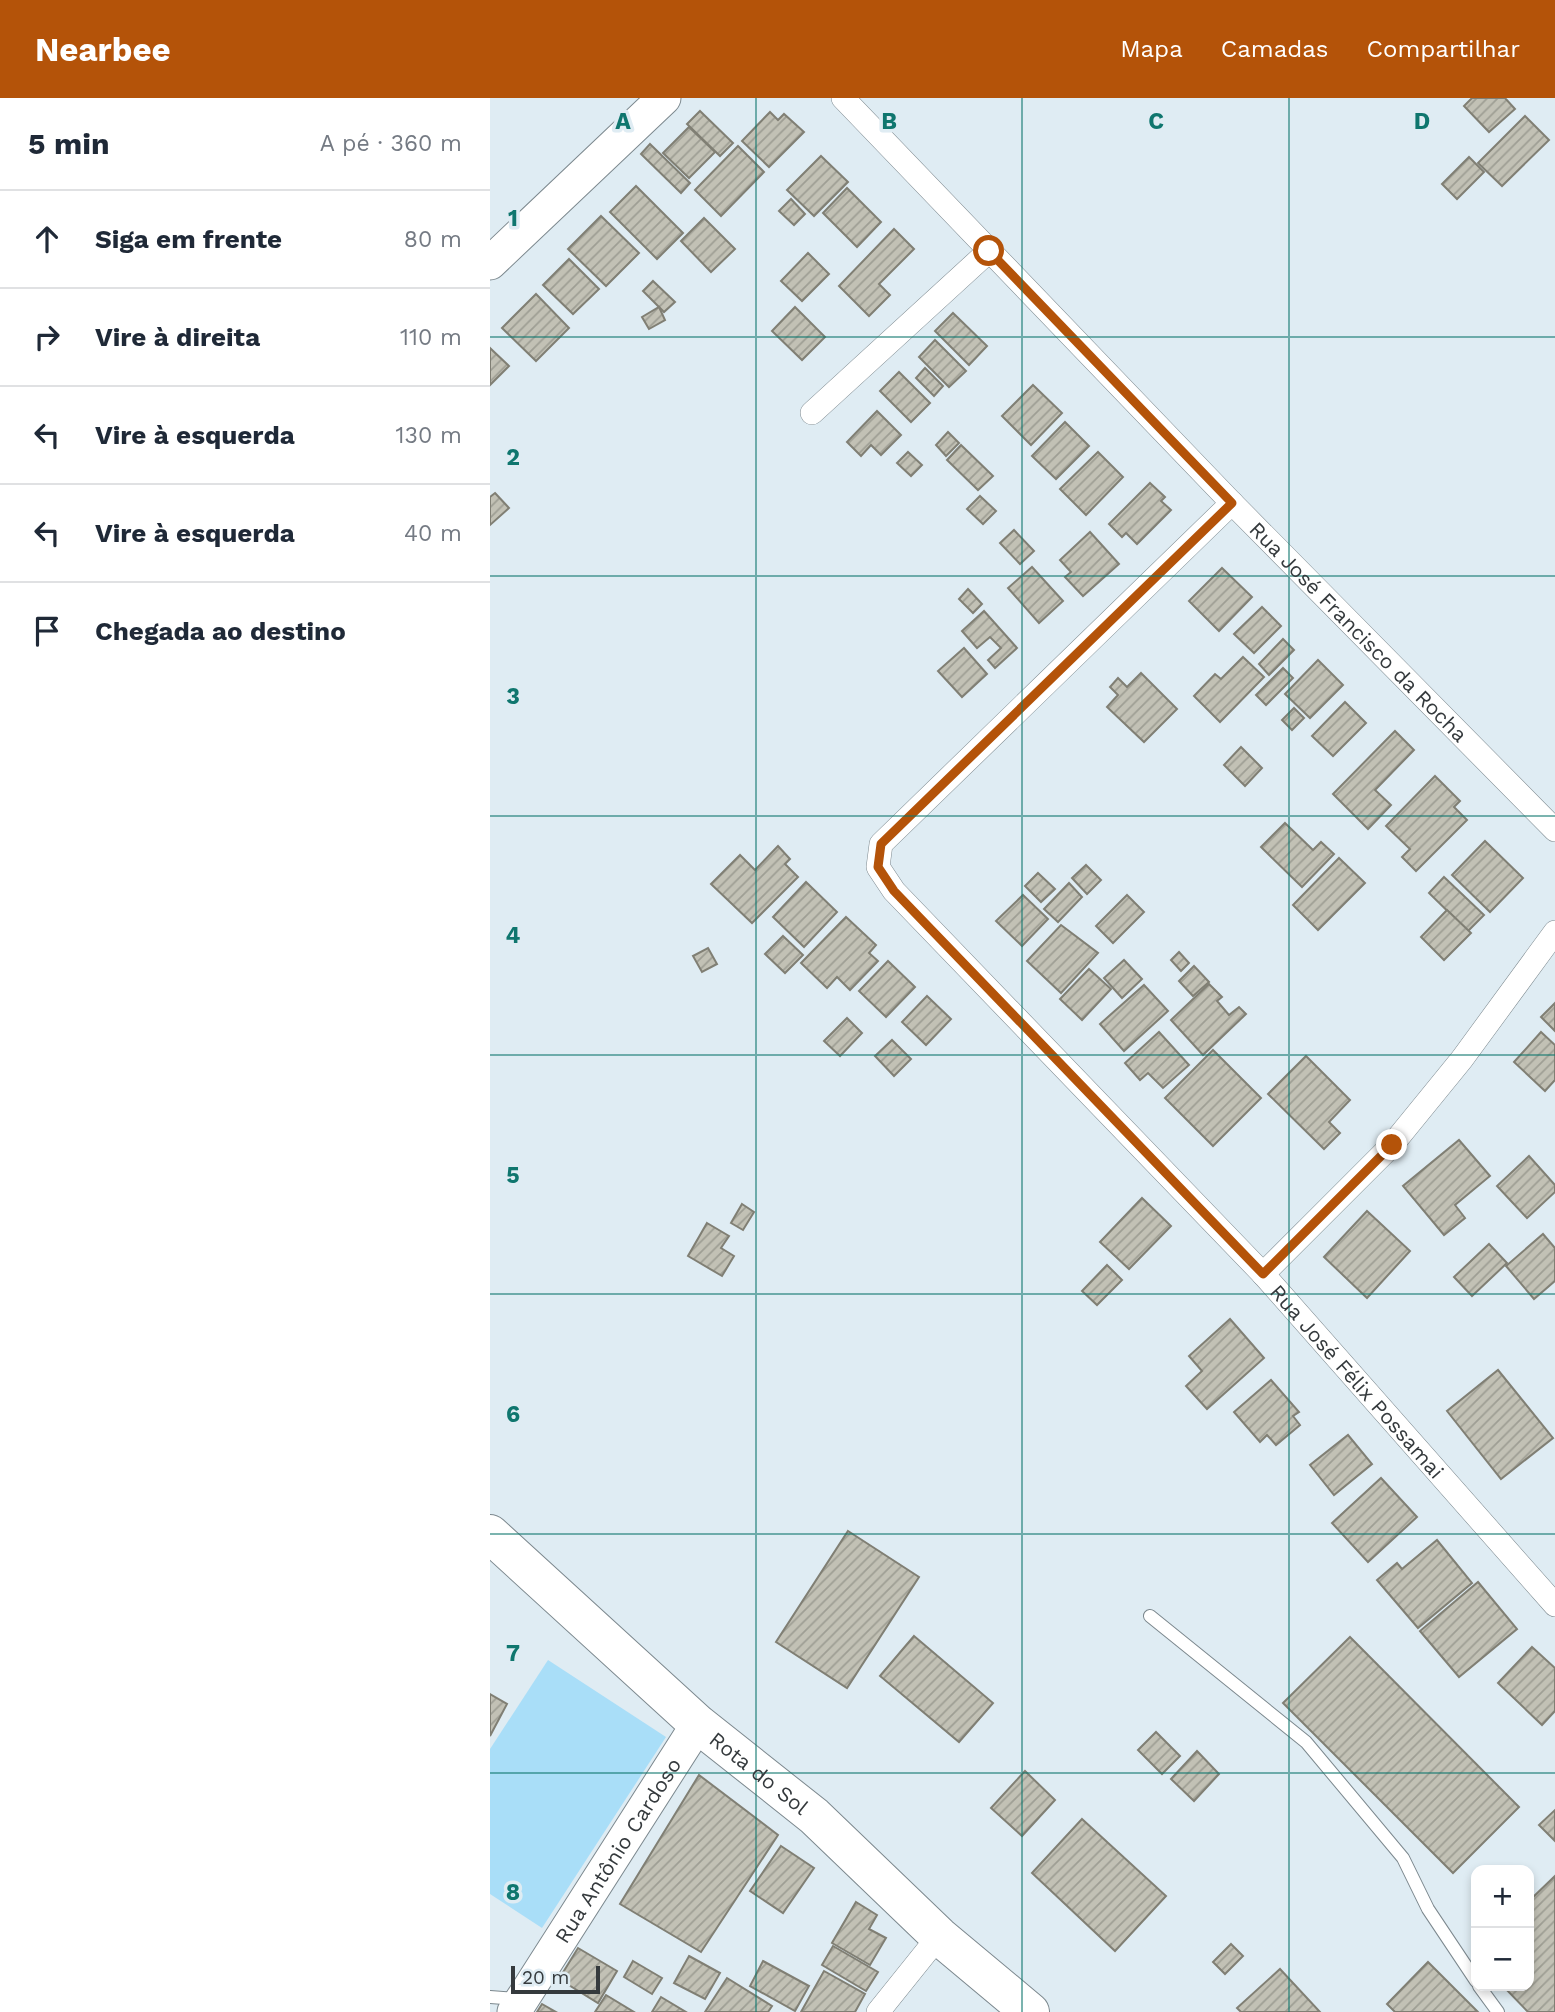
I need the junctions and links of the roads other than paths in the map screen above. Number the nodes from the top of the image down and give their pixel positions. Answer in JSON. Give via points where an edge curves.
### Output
{"nodes":[{"id":1,"x":664,"y":98,"type":"edge"},
{"id":2,"x":842,"y":98,"type":"edge"},
{"id":3,"x":989,"y":251,"type":"junction"},
{"id":4,"x":490,"y":263,"type":"edge"},
{"id":5,"x":812,"y":413,"type":"dead end"},
{"id":6,"x":1232,"y":503,"type":"junction"},
{"id":7,"x":1555,"y":830,"type":"edge"},
{"id":8,"x":1555,"y":932,"type":"edge"},
{"id":9,"x":1263,"y":1274,"type":"junction"},
{"id":10,"x":490,"y":1534,"type":"edge"},
{"id":11,"x":1555,"y":1605,"type":"edge"},
{"id":12,"x":1150,"y":1616,"type":"dead end"},
{"id":13,"x":698,"y":1724,"type":"junction"},
{"id":14,"x":939,"y":1936,"type":"junction"},
{"id":15,"x":1471,"y":1974,"type":"edge"},
{"id":16,"x":1483,"y":1991,"type":"edge"},
{"id":17,"x":509,"y":2003,"type":"edge"},
{"id":18,"x":878,"y":2012,"type":"edge"},
{"id":19,"x":1030,"y":2012,"type":"edge"},
{"id":20,"x":1498,"y":2012,"type":"edge"}],
"edges":[{"from":1,"to":4,"type":"street"},
{"from":2,"to":3,"type":"street","name":"Rua José Francisco da Rocha"},
{"from":3,"to":5,"type":"street"},
{"from":3,"to":6,"type":"street","name":"Rua José Francisco da Rocha"},
{"from":6,"to":7,"type":"street","name":"Rua José Francisco da Rocha"},
{"from":6,"to":9,"type":"street","name":"Rua José Félix Possamai","via":[[881,844],[878,867],[894,891]]},
{"from":8,"to":9,"type":"street","via":[[1392,1145]]},
{"from":9,"to":11,"type":"street","name":"Rua José Félix Possamai"},
{"from":10,"to":13,"type":"highway","name":"Rota do Sol"},
{"from":12,"to":15,"type":"lane","via":[[1306,1742],[1403,1858],[1428,1909]]},
{"from":13,"to":14,"type":"highway","name":"Rota do Sol","via":[[814,1816]]},
{"from":13,"to":17,"type":"street","name":"Rua Antônio Cardoso"},
{"from":14,"to":18,"type":"street"},
{"from":14,"to":19,"type":"highway","name":"Rota do Sol"},
{"from":16,"to":20,"type":"lane"}]}
